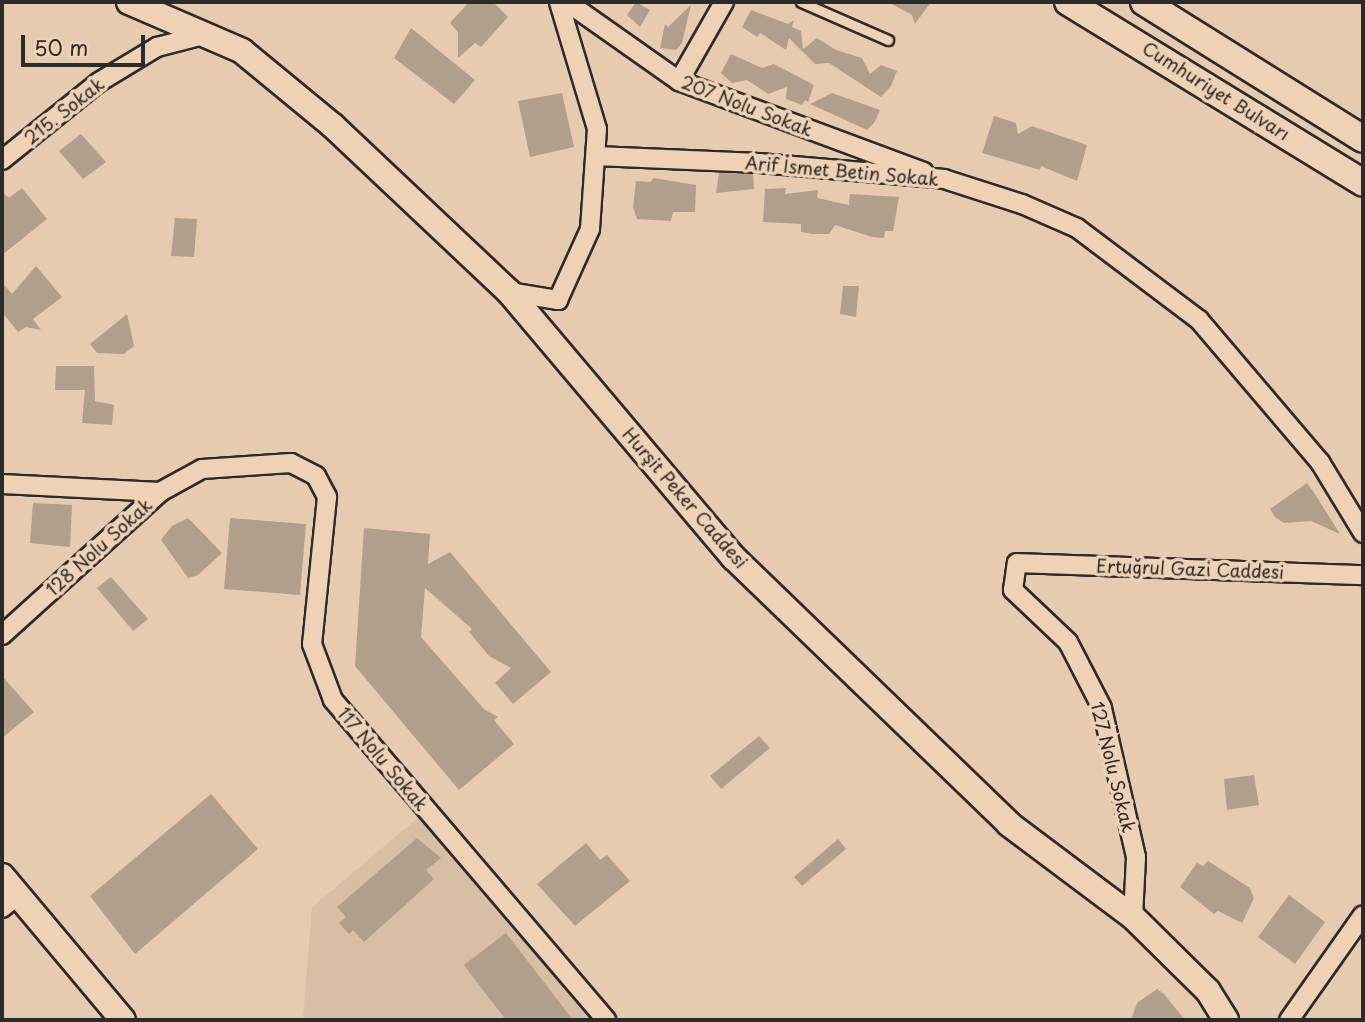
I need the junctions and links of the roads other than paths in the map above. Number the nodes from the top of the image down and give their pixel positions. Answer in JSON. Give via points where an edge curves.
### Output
{"nodes":[{"id":1,"x":129,"y":2,"type":"edge"},
{"id":2,"x":559,"y":2,"type":"edge"},
{"id":3,"x":567,"y":2,"type":"edge"},
{"id":4,"x":724,"y":2,"type":"edge"},
{"id":5,"x":801,"y":2,"type":"edge"},
{"id":6,"x":1068,"y":2,"type":"edge"},
{"id":7,"x":1144,"y":2,"type":"edge"},
{"id":8,"x":204,"y":35,"type":"junction"},
{"id":9,"x":888,"y":40,"type":"dead end"},
{"id":10,"x":679,"y":81,"type":"junction"},
{"id":11,"x":1363,"y":139,"type":"edge"},
{"id":12,"x":596,"y":156,"type":"junction"},
{"id":13,"x":2,"y":160,"type":"edge"},
{"id":14,"x":944,"y":179,"type":"junction"},
{"id":15,"x":1363,"y":183,"type":"edge"},
{"id":16,"x":509,"y":292,"type":"junction"},
{"id":17,"x":202,"y":469,"type":"joint"},
{"id":18,"x":2,"y":484,"type":"edge"},
{"id":19,"x":160,"y":492,"type":"junction"},
{"id":20,"x":1363,"y":533,"type":"edge"},
{"id":21,"x":1017,"y":563,"type":"joint"},
{"id":22,"x":1363,"y":575,"type":"edge"},
{"id":23,"x":2,"y":635,"type":"edge"},
{"id":24,"x":2,"y":876,"type":"edge"},
{"id":25,"x":9,"y":902,"type":"edge"},
{"id":26,"x":1363,"y":915,"type":"edge"},
{"id":27,"x":1133,"y":917,"type":"junction"},
{"id":28,"x":1357,"y":937,"type":"edge"},
{"id":29,"x":123,"y":1020,"type":"edge"},
{"id":30,"x":606,"y":1020,"type":"edge"},
{"id":31,"x":1226,"y":1020,"type":"edge"},
{"id":32,"x":1289,"y":1020,"type":"edge"}],
"edges":[{"from":1,"to":8,"type":"street","name":"Hurşit Peker Caddesi"},
{"from":2,"to":12,"type":"street","via":[[597,129]]},
{"from":3,"to":10,"type":"street","name":"207 Nolu Sokak"},
{"from":4,"to":10,"type":"street"},
{"from":5,"to":9,"type":"lane"},
{"from":6,"to":15,"type":"main road","name":"Cumhuriyet Bulvarı"},
{"from":7,"to":11,"type":"main road"},
{"from":8,"to":13,"type":"street","name":"215. Sokak","via":[[157,47],[99,82]]},
{"from":8,"to":16,"type":"street","name":"Hurşit Peker Caddesi","via":[[242,51],[333,127]]},
{"from":10,"to":14,"type":"street","name":"207 Nolu Sokak"},
{"from":12,"to":14,"type":"street","name":"Arif İsmet Betin Sokak","via":[[760,163]]},
{"from":12,"to":16,"type":"street","via":[[590,229],[558,300]]},
{"from":14,"to":20,"type":"street","name":"Arif İsmet Betin Sokak","via":[[1023,204],[1077,228],[1199,320],[1320,463]]},
{"from":16,"to":27,"type":"street","name":"Hurşit Peker Caddesi","via":[[734,558],[1009,824]]},
{"from":17,"to":19,"type":"street","name":"128 Nolu Sokak"},
{"from":17,"to":30,"type":"street","name":"117 Nolu Sokak","via":[[291,463],[316,476],[327,497],[312,644],[332,700]]},
{"from":18,"to":19,"type":"street"},
{"from":19,"to":23,"type":"street","name":"128 Nolu Sokak"},
{"from":21,"to":22,"type":"street","name":"Ertuğrul Gazi Caddesi"},
{"from":21,"to":27,"type":"street","name":"127 Nolu Sokak","via":[[1013,590],[1068,642],[1102,708],[1136,857]]},
{"from":24,"to":25,"type":"street"},
{"from":25,"to":29,"type":"street"},
{"from":26,"to":28,"type":"street"},
{"from":27,"to":31,"type":"street","name":"Hurşit Peker Caddesi","via":[[1208,991]]},
{"from":28,"to":32,"type":"street"}]}
